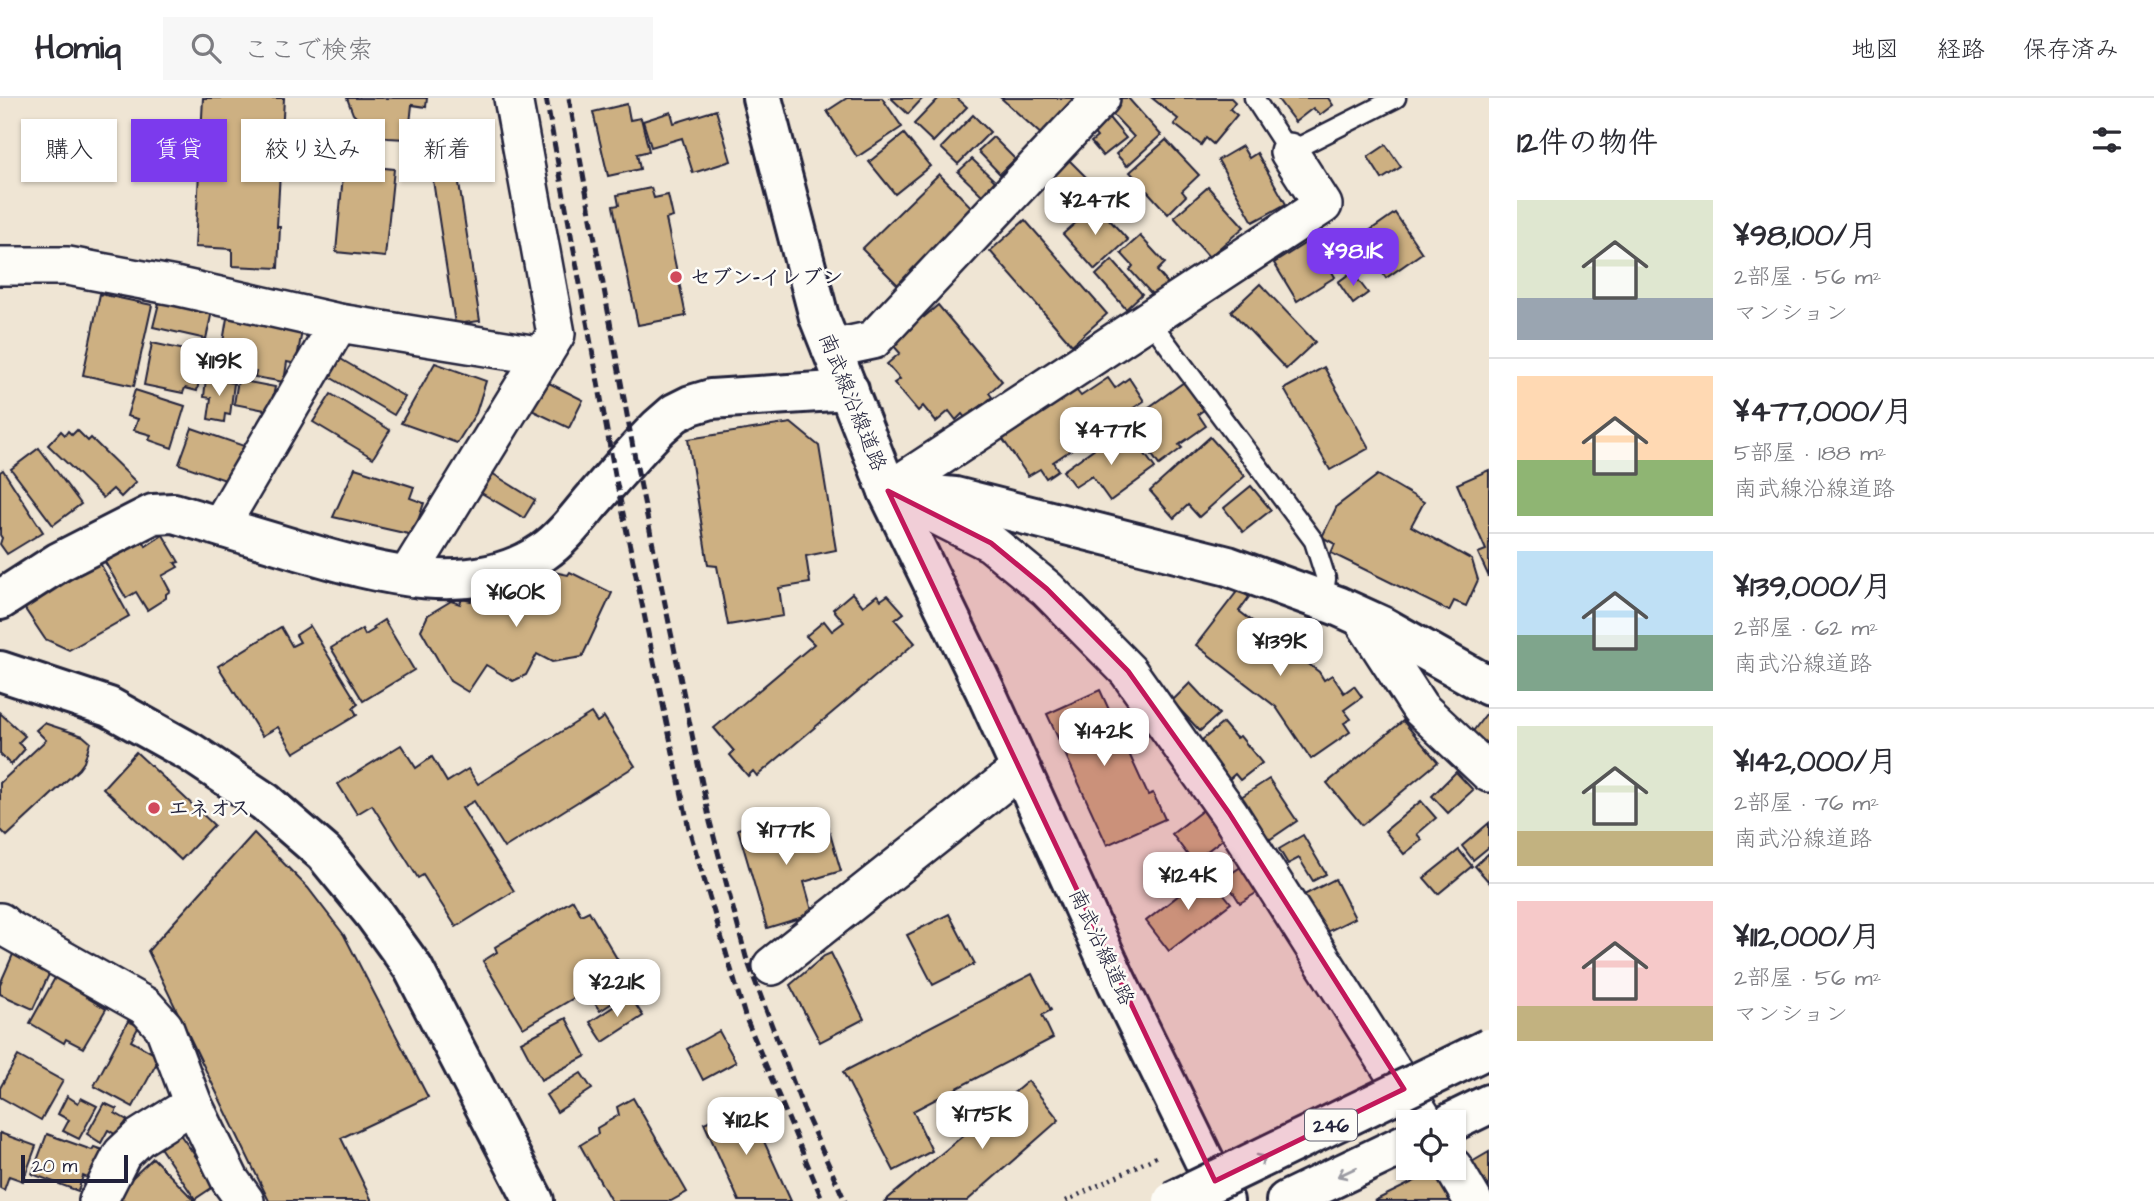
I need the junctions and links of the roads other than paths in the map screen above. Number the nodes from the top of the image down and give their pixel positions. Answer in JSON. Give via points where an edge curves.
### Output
{"nodes":[{"id":1,"x":513,"y":98,"type":"edge"},
{"id":2,"x":762,"y":98,"type":"edge"},
{"id":3,"x":1101,"y":98,"type":"edge"},
{"id":4,"x":1254,"y":98,"type":"edge"},
{"id":5,"x":1396,"y":98,"type":"edge"},
{"id":6,"x":1289,"y":152,"type":"junction"},
{"id":7,"x":0,"y":266,"type":"edge"},
{"id":8,"x":1148,"y":318,"type":"junction"},
{"id":9,"x":339,"y":323,"type":"junction"},
{"id":10,"x":831,"y":349,"type":"junction"},
{"id":11,"x":543,"y":356,"type":"junction"},
{"id":12,"x":849,"y":390,"type":"junction"},
{"id":13,"x":888,"y":491,"type":"junction"},
{"id":14,"x":220,"y":526,"type":"junction"},
{"id":15,"x":407,"y":576,"type":"junction"},
{"id":16,"x":1322,"y":599,"type":"junction"},
{"id":17,"x":0,"y":600,"type":"edge"},
{"id":18,"x":1361,"y":617,"type":"junction"},
{"id":19,"x":0,"y":671,"type":"edge"},
{"id":20,"x":1489,"y":686,"type":"edge"},
{"id":21,"x":985,"y":690,"type":"joint"},
{"id":22,"x":1020,"y":769,"type":"junction"},
{"id":23,"x":1489,"y":773,"type":"edge"},
{"id":24,"x":3,"y":930,"type":"edge"},
{"id":25,"x":772,"y":966,"type":"dead end"},
{"id":26,"x":1489,"y":1048,"type":"edge"},
{"id":27,"x":193,"y":1104,"type":"junction"},
{"id":28,"x":1489,"y":1104,"type":"edge"},
{"id":29,"x":1417,"y":1110,"type":"edge"},
{"id":30,"x":1466,"y":1115,"type":"edge"},
{"id":31,"x":1396,"y":1148,"type":"edge"},
{"id":32,"x":1460,"y":1180,"type":"edge"},
{"id":33,"x":98,"y":1201,"type":"edge"},
{"id":34,"x":245,"y":1201,"type":"edge"},
{"id":35,"x":534,"y":1201,"type":"edge"},
{"id":36,"x":1174,"y":1201,"type":"edge"},
{"id":37,"x":1224,"y":1201,"type":"edge"},
{"id":38,"x":1286,"y":1201,"type":"edge"},
{"id":39,"x":1472,"y":1201,"type":"edge"}],
"edges":[{"from":1,"to":11,"type":"street","via":[[556,334]]},
{"from":2,"to":10,"type":"main road","name":"南武線沿線道路"},
{"from":3,"to":10,"type":"street","via":[[873,340]]},
{"from":4,"to":6,"type":"lane"},
{"from":5,"to":6,"type":"lane"},
{"from":6,"to":8,"type":"street","via":[[1323,205]]},
{"from":7,"to":9,"type":"street","via":[[68,266]]},
{"from":8,"to":13,"type":"street"},
{"from":8,"to":16,"type":"lane","via":[[1314,541],[1326,579]]},
{"from":9,"to":11,"type":"street"},
{"from":9,"to":14,"type":"street"},
{"from":10,"to":12,"type":"main road","name":"南武線沿線道路"},
{"from":11,"to":15,"type":"street"},
{"from":12,"to":13,"type":"main road","name":"南武線沿線道路"},
{"from":12,"to":15,"type":"main road","via":[[732,397],[691,405],[659,427],[545,551],[521,565],[488,574],[450,579]]},
{"from":13,"to":16,"type":"main road","via":[[968,500],[1228,566]]},
{"from":13,"to":21,"type":"main road","name":"南武線沿線道路"},
{"from":13,"to":29,"type":"street","via":[[991,543],[1047,589],[1128,671],[1229,813]]},
{"from":14,"to":15,"type":"main road","via":[[357,567]]},
{"from":14,"to":17,"type":"main road","via":[[174,513],[153,514],[59,562]]},
{"from":16,"to":18,"type":"main road"},
{"from":18,"to":20,"type":"main road"},
{"from":18,"to":23,"type":"street","via":[[1420,708]]},
{"from":19,"to":35,"type":"main road","via":[[109,707],[190,752],[265,802],[324,853],[413,968]]},
{"from":21,"to":22,"type":"main road","name":"南武沿線道路"},
{"from":22,"to":25,"type":"street"},
{"from":22,"to":37,"type":"main road","name":"南武沿線道路"},
{"from":24,"to":27,"type":"street","via":[[145,1006],[164,1027]]},
{"from":36,"to":26,"type":"main road","number":"246","one_way":true,"bridge":true},
{"from":27,"to":33,"type":"street","via":[[122,1154]]},
{"from":27,"to":34,"type":"street"},
{"from":28,"to":30,"type":"main road"},
{"from":31,"to":38,"type":"main road","number":"246","one_way":true},
{"from":32,"to":39,"type":"street"}]}
